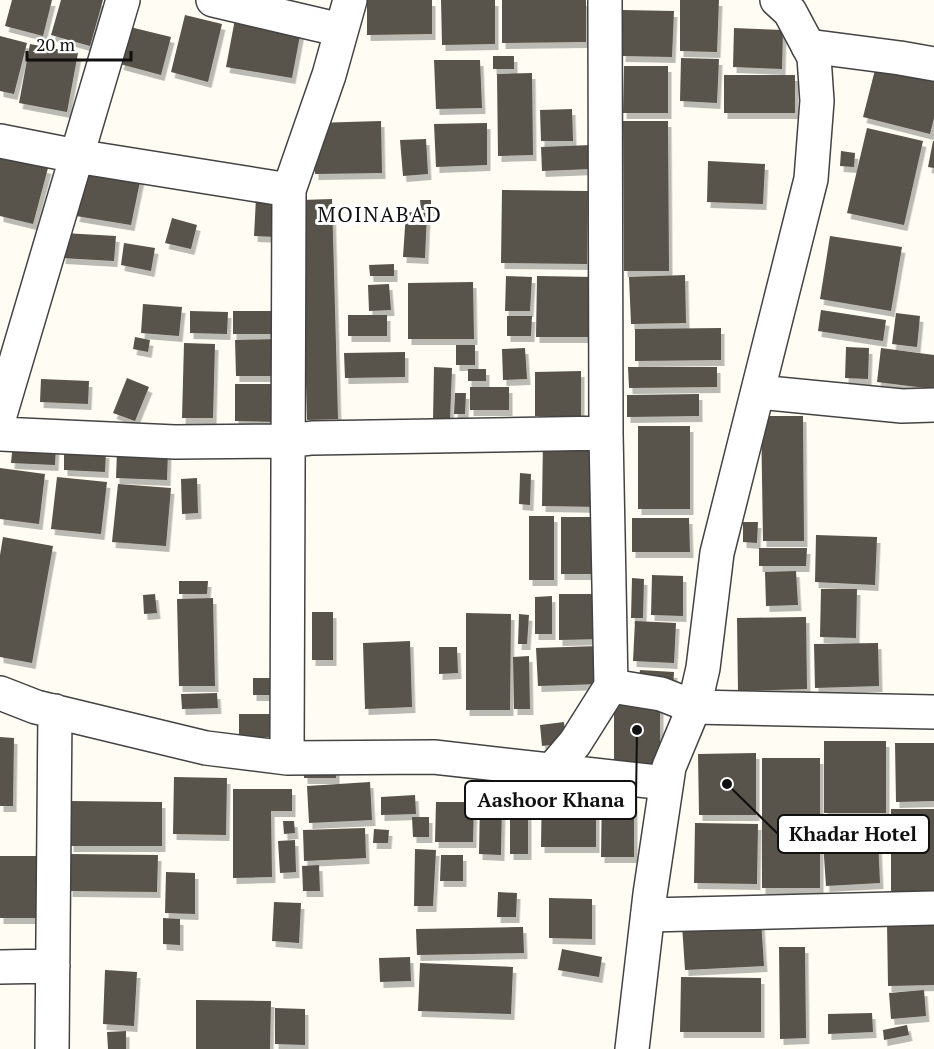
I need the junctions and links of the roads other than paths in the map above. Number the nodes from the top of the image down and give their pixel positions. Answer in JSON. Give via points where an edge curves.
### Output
{"nodes":[{"id":1,"x":123,"y":0,"type":"edge"},
{"id":2,"x":213,"y":0,"type":"edge"},
{"id":3,"x":604,"y":0,"type":"edge"},
{"id":4,"x":777,"y":0,"type":"edge"},
{"id":5,"x":345,"y":15,"type":"edge"},
{"id":6,"x":808,"y":46,"type":"junction"},
{"id":7,"x":934,"y":64,"type":"edge"},
{"id":8,"x":0,"y":141,"type":"edge"},
{"id":9,"x":76,"y":156,"type":"junction"},
{"id":10,"x":289,"y":190,"type":"junction"},
{"id":11,"x":758,"y":392,"type":"junction"},
{"id":12,"x":934,"y":405,"type":"edge"},
{"id":13,"x":0,"y":415,"type":"edge"},
{"id":14,"x":606,"y":433,"type":"junction"},
{"id":15,"x":0,"y":434,"type":"edge"},
{"id":16,"x":288,"y":441,"type":"junction"},
{"id":17,"x":611,"y":686,"type":"junction"},
{"id":18,"x":0,"y":693,"type":"edge"},
{"id":19,"x":694,"y":708,"type":"junction"},
{"id":20,"x":55,"y":711,"type":"junction"},
{"id":21,"x":934,"y":712,"type":"edge"},
{"id":22,"x":287,"y":758,"type":"junction"},
{"id":23,"x":554,"y":769,"type":"junction"},
{"id":24,"x":666,"y":783,"type":"junction"},
{"id":25,"x":934,"y":908,"type":"edge"},
{"id":26,"x":648,"y":915,"type":"junction"},
{"id":27,"x":53,"y":966,"type":"junction"},
{"id":28,"x":0,"y":967,"type":"edge"},
{"id":29,"x":52,"y":1049,"type":"edge"},
{"id":30,"x":632,"y":1049,"type":"edge"}],
"edges":[{"from":1,"to":9,"type":"street"},
{"from":2,"to":5,"type":"street"},
{"from":3,"to":14,"type":"street"},
{"from":4,"to":6,"type":"street","via":[[790,12]]},
{"from":5,"to":10,"type":"street"},
{"from":6,"to":7,"type":"street"},
{"from":6,"to":11,"type":"street","via":[[814,57],[817,102],[811,179]]},
{"from":8,"to":9,"type":"street"},
{"from":9,"to":10,"type":"street"},
{"from":9,"to":13,"type":"street"},
{"from":10,"to":16,"type":"street"},
{"from":11,"to":12,"type":"street","via":[[902,406]]},
{"from":11,"to":19,"type":"street","via":[[717,553],[703,668]]},
{"from":14,"to":16,"type":"street"},
{"from":14,"to":17,"type":"street"},
{"from":15,"to":16,"type":"street","via":[[175,442]]},
{"from":16,"to":22,"type":"street"},
{"from":17,"to":19,"type":"street","via":[[661,694]]},
{"from":17,"to":23,"type":"street"},
{"from":18,"to":20,"type":"street"},
{"from":19,"to":21,"type":"street"},
{"from":19,"to":24,"type":"street"},
{"from":20,"to":22,"type":"street","via":[[206,748]]},
{"from":20,"to":27,"type":"street"},
{"from":22,"to":23,"type":"street","via":[[434,757]]},
{"from":23,"to":24,"type":"street"},
{"from":24,"to":26,"type":"street"},
{"from":25,"to":26,"type":"street"},
{"from":26,"to":30,"type":"street"},
{"from":27,"to":28,"type":"street"},
{"from":27,"to":29,"type":"street"}]}
